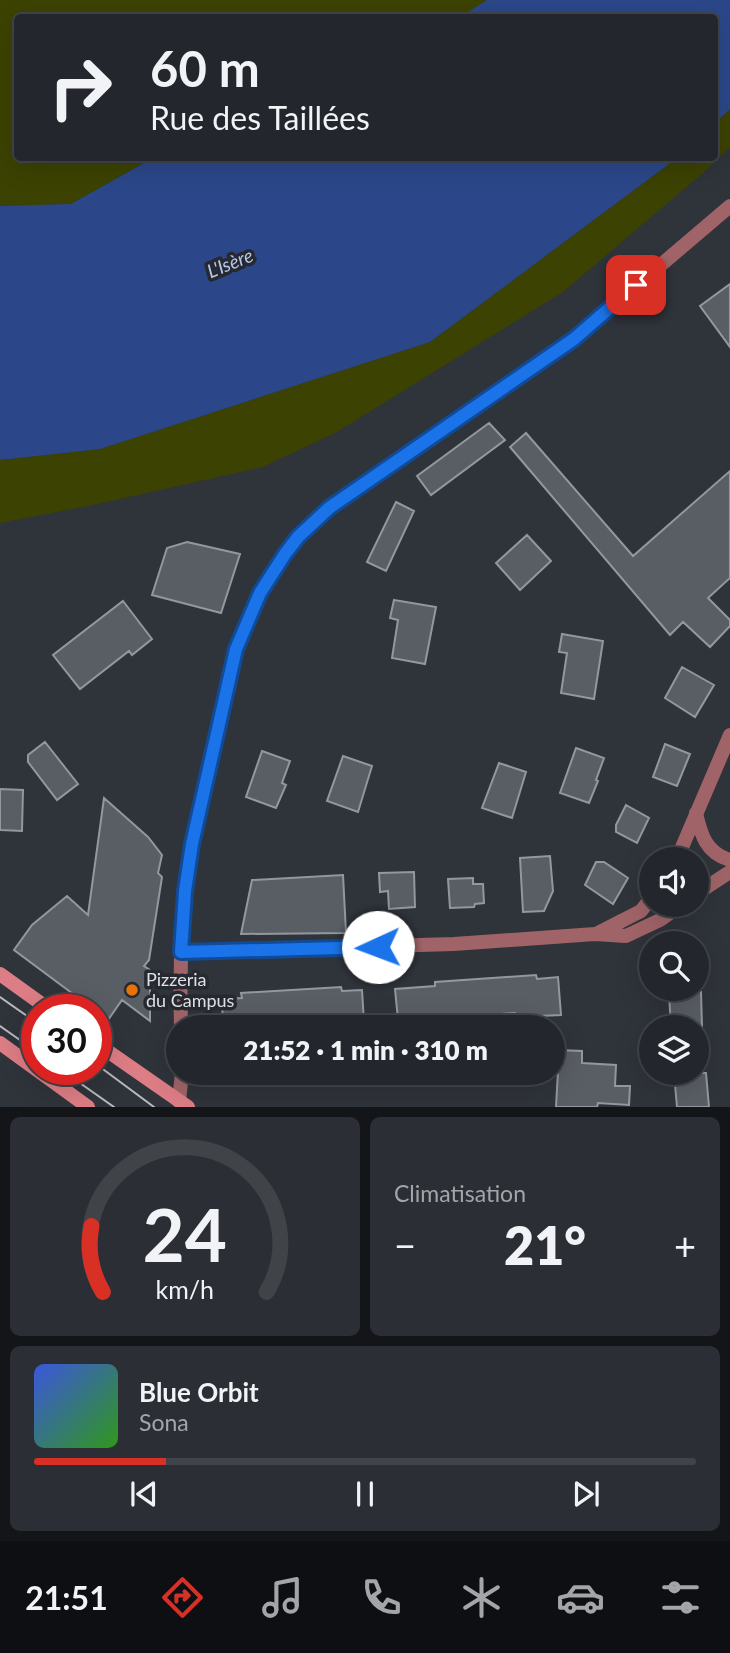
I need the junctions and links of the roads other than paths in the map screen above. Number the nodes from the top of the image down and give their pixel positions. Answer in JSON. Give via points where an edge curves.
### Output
{"nodes":[{"id":1,"x":730,"y":206,"type":"edge"},
{"id":2,"x":730,"y":735,"type":"edge"},
{"id":3,"x":696,"y":813,"type":"junction"},
{"id":4,"x":682,"y":847,"type":"edge"},
{"id":5,"x":730,"y":860,"type":"edge"},
{"id":6,"x":730,"y":872,"type":"edge"},
{"id":7,"x":709,"y":886,"type":"edge"},
{"id":8,"x":639,"y":912,"type":"edge"},
{"id":9,"x":664,"y":917,"type":"edge"},
{"id":10,"x":595,"y":934,"type":"junction"},
{"id":11,"x":181,"y":952,"type":"junction"},
{"id":12,"x":0,"y":974,"type":"edge"},
{"id":13,"x":28,"y":994,"type":"edge"},
{"id":14,"x":181,"y":1015,"type":"edge"},
{"id":15,"x":0,"y":1043,"type":"edge"},
{"id":16,"x":112,"y":1055,"type":"edge"},
{"id":17,"x":182,"y":1085,"type":"edge"},
{"id":18,"x":182,"y":1105,"type":"edge"},
{"id":19,"x":88,"y":1107,"type":"edge"}],
"edges":[{"from":1,"to":11,"type":"street","via":[[574,339],[329,508],[285,554],[260,593],[236,649],[192,844]]},
{"from":2,"to":3,"type":"street"},
{"from":3,"to":4,"type":"street"},
{"from":3,"to":5,"type":"street","via":[[703,841]]},
{"from":6,"to":7,"type":"street"},
{"from":8,"to":10,"type":"street"},
{"from":9,"to":10,"type":"street","via":[[626,936]]},
{"from":10,"to":11,"type":"street","via":[[454,944]]},
{"from":11,"to":14,"type":"street"},
{"from":12,"to":13,"type":"main road"},
{"from":15,"to":19,"type":"main road"},
{"from":16,"to":18,"type":"main road"},
{"from":17,"to":18,"type":"street"}]}
